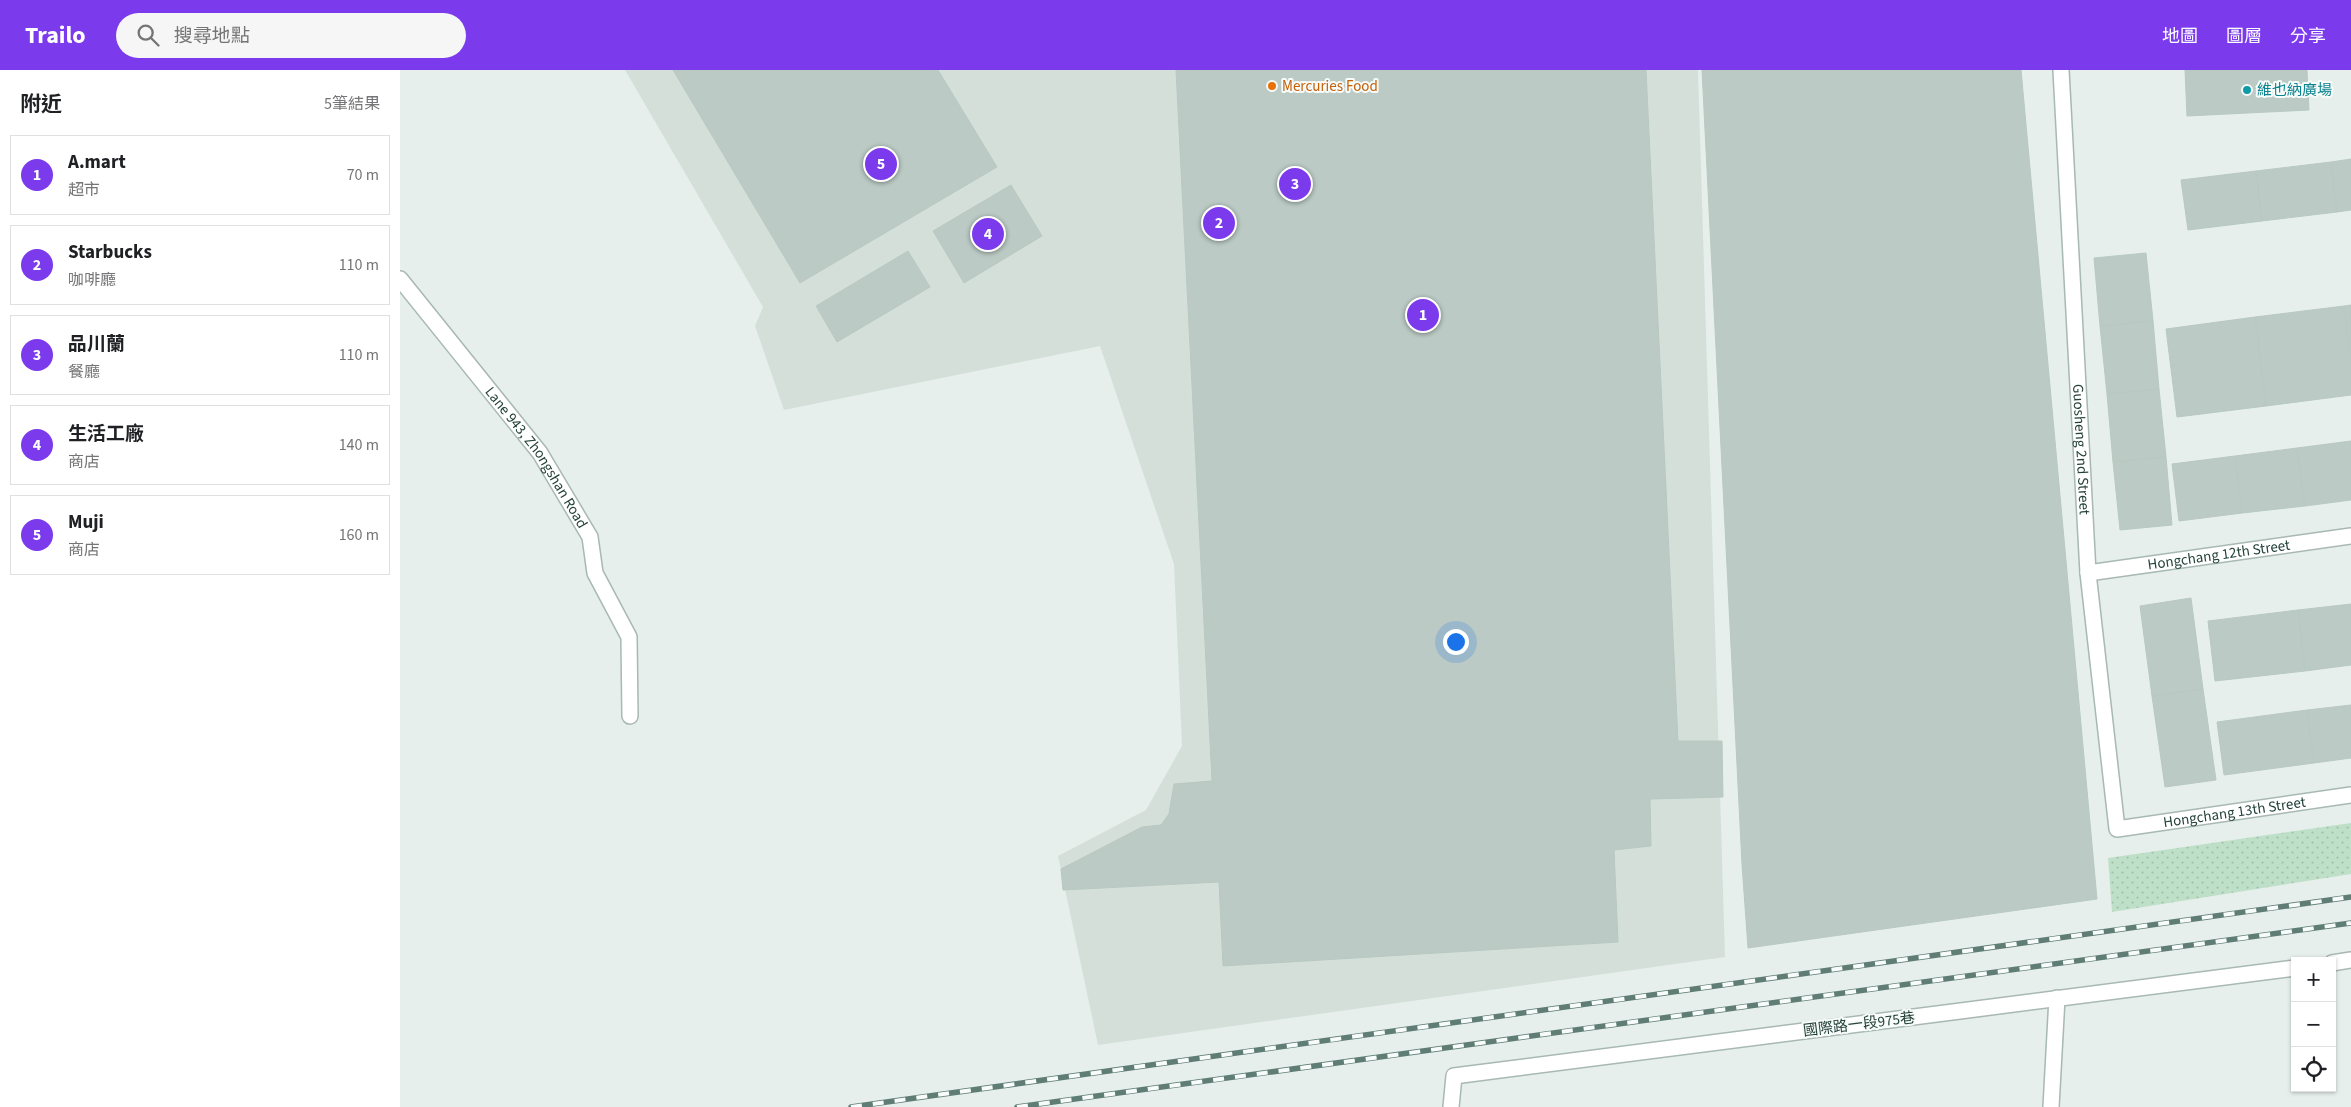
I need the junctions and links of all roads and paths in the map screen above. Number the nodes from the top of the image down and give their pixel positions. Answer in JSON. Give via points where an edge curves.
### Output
{"nodes":[{"id":1,"x":2061,"y":70,"type":"edge"},
{"id":2,"x":400,"y":279,"type":"edge"},
{"id":3,"x":2351,"y":536,"type":"edge"},
{"id":4,"x":2088,"y":573,"type":"junction"},
{"id":5,"x":630,"y":716,"type":"dead end"},
{"id":6,"x":2351,"y":795,"type":"edge"},
{"id":7,"x":2117,"y":829,"type":"joint"},
{"id":8,"x":2351,"y":960,"type":"edge"},
{"id":9,"x":2336,"y":962,"type":"edge"},
{"id":10,"x":2291,"y":969,"type":"edge"},
{"id":11,"x":2057,"y":998,"type":"junction"},
{"id":12,"x":1451,"y":1107,"type":"edge"},
{"id":13,"x":2051,"y":1107,"type":"edge"}],
"edges":[{"from":1,"to":4,"type":"street","name":"Guosheng 2nd Street"},
{"from":2,"to":5,"type":"street","name":"Lane 943, Zhongshan Road","via":[[540,453],[590,537],[595,573],[629,637]]},
{"from":3,"to":4,"type":"street","name":"Hongchang 12th Street"},
{"from":4,"to":7,"type":"street","name":"Guosheng 2nd Street"},
{"from":6,"to":7,"type":"street","name":"Hongchang 13th Street"},
{"from":8,"to":9,"type":"street"},
{"from":10,"to":11,"type":"street","name":"國際路一段975巷"},
{"from":11,"to":12,"type":"street","name":"國際路一段975巷","via":[[1454,1076]]},
{"from":11,"to":13,"type":"street"}]}
